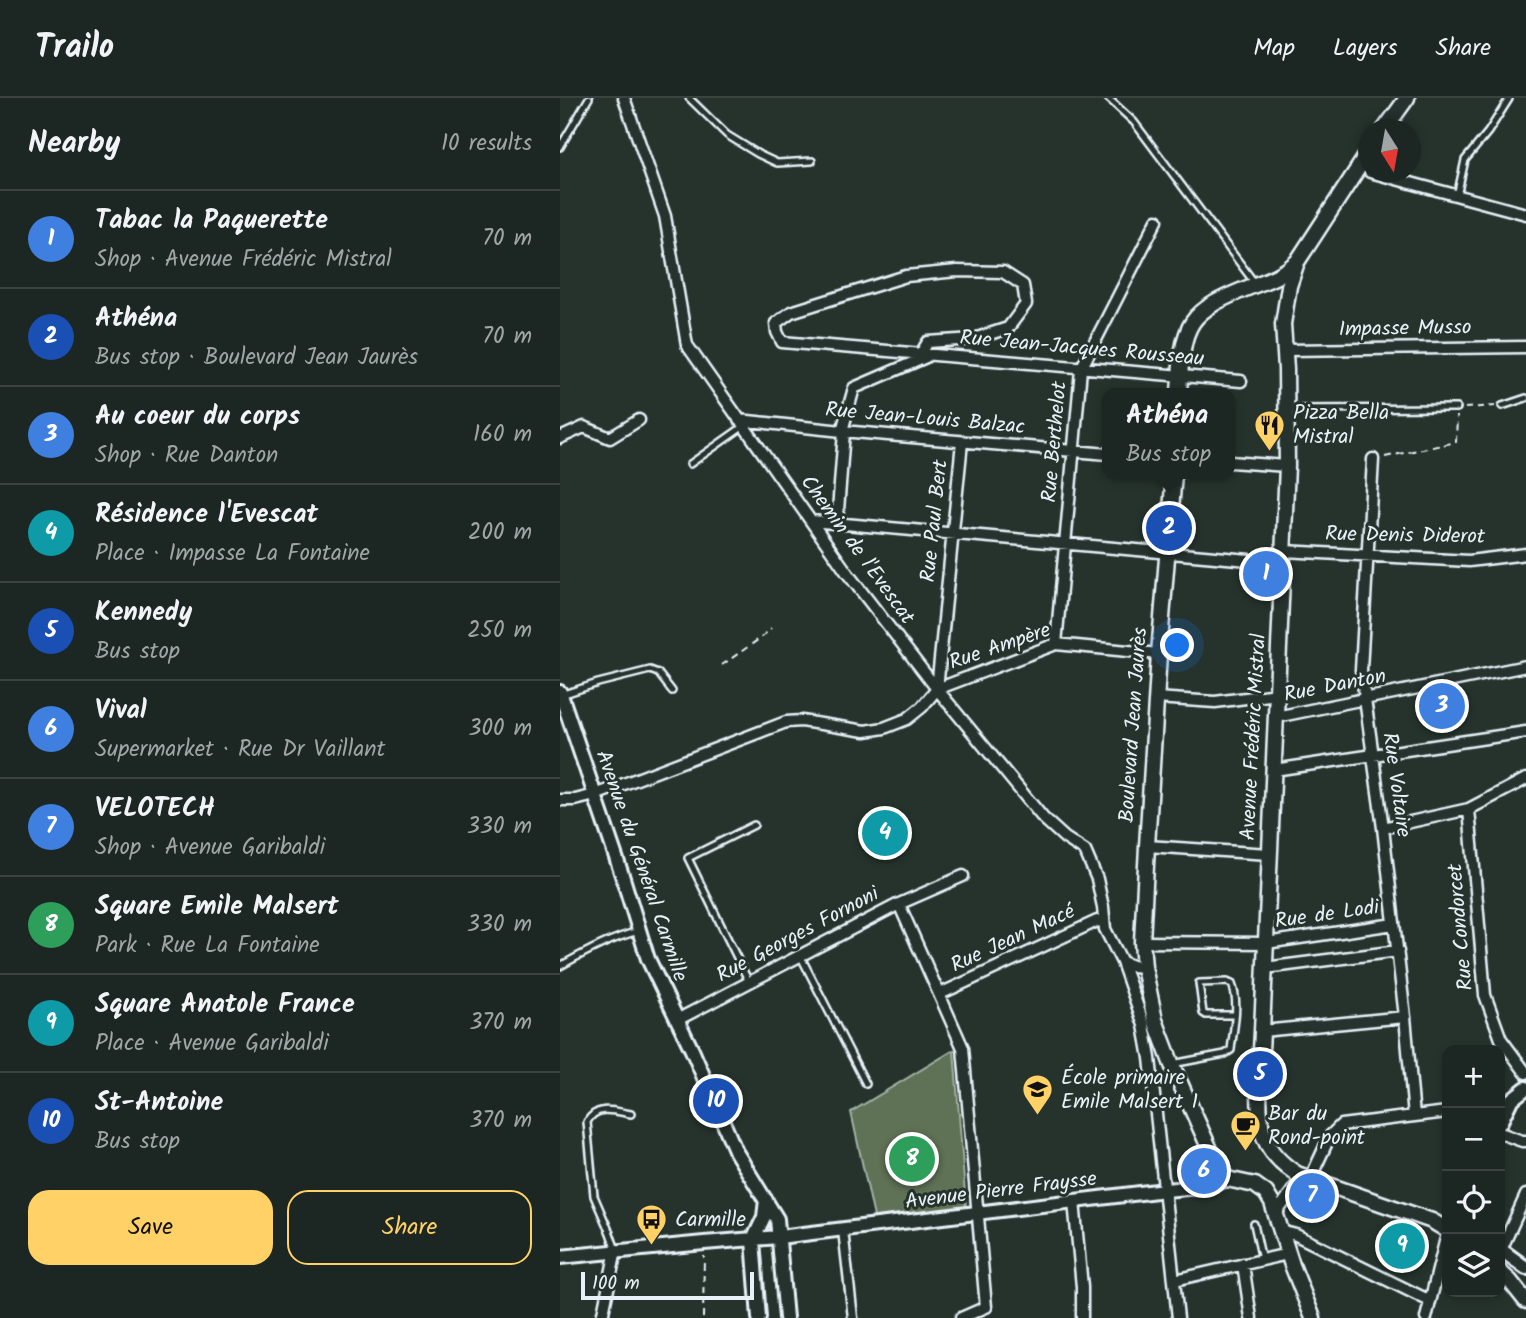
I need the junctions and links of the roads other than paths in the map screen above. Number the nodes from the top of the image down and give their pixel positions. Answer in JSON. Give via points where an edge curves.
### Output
{"nodes":[{"id":1,"x":589,"y":98,"type":"edge"},
{"id":2,"x":624,"y":98,"type":"edge"},
{"id":3,"x":689,"y":98,"type":"edge"},
{"id":4,"x":1108,"y":98,"type":"edge"},
{"id":5,"x":1407,"y":98,"type":"edge"},
{"id":6,"x":1508,"y":99,"type":"edge"},
{"id":7,"x":1392,"y":119,"type":"edge"},
{"id":8,"x":560,"y":147,"type":"edge"},
{"id":9,"x":812,"y":161,"type":"dead end"},
{"id":10,"x":1358,"y":181,"type":"edge"},
{"id":11,"x":1408,"y":182,"type":"edge"},
{"id":12,"x":1457,"y":196,"type":"junction"},
{"id":13,"x":1526,"y":214,"type":"edge"},
{"id":14,"x":1157,"y":220,"type":"dead end"},
{"id":15,"x":1297,"y":262,"type":"junction"},
{"id":16,"x":1261,"y":283,"type":"junction"},
{"id":17,"x":1283,"y":324,"type":"junction"},
{"id":18,"x":1526,"y":346,"type":"edge"},
{"id":19,"x":1285,"y":349,"type":"junction"},
{"id":20,"x":924,"y":355,"type":"junction"},
{"id":21,"x":1081,"y":369,"type":"junction"},
{"id":22,"x":1180,"y":375,"type":"junction"},
{"id":23,"x":1241,"y":381,"type":"dead end"},
{"id":24,"x":1179,"y":388,"type":"edge"},
{"id":25,"x":1526,"y":398,"type":"edge"},
{"id":26,"x":1502,"y":406,"type":"road end"},
{"id":27,"x":1457,"y":408,"type":"road end"},
{"id":28,"x":1287,"y":409,"type":"junction"},
{"id":29,"x":639,"y":420,"type":"dead end"},
{"id":30,"x":741,"y":423,"type":"junction"},
{"id":31,"x":843,"y":431,"type":"junction"},
{"id":32,"x":560,"y":438,"type":"edge"},
{"id":33,"x":962,"y":442,"type":"junction"},
{"id":34,"x":1074,"y":451,"type":"junction"},
{"id":35,"x":1102,"y":453,"type":"edge"},
{"id":36,"x":1373,"y":459,"type":"road end"},
{"id":37,"x":1235,"y":462,"type":"edge"},
{"id":38,"x":690,"y":464,"type":"dead end"},
{"id":39,"x":1287,"y":466,"type":"junction"},
{"id":40,"x":1174,"y":479,"type":"edge"},
{"id":41,"x":811,"y":521,"type":"junction"},
{"id":42,"x":837,"y":524,"type":"junction"},
{"id":43,"x":952,"y":533,"type":"junction"},
{"id":44,"x":1064,"y":543,"type":"junction"},
{"id":45,"x":1284,"y":551,"type":"junction"},
{"id":46,"x":1167,"y":553,"type":"junction"},
{"id":47,"x":1526,"y":554,"type":"edge"},
{"id":48,"x":1367,"y":556,"type":"junction"},
{"id":49,"x":1249,"y":560,"type":"dead end"},
{"id":50,"x":1056,"y":644,"type":"junction"},
{"id":51,"x":1159,"y":654,"type":"junction"},
{"id":52,"x":1526,"y":666,"type":"edge"},
{"id":53,"x":937,"y":689,"type":"junction"},
{"id":54,"x":672,"y":691,"type":"dead end"},
{"id":55,"x":560,"y":694,"type":"edge"},
{"id":56,"x":1277,"y":694,"type":"junction"},
{"id":57,"x":1156,"y":698,"type":"junction"},
{"id":58,"x":1365,"y":700,"type":"junction"},
{"id":59,"x":1276,"y":718,"type":"junction"},
{"id":60,"x":1526,"y":732,"type":"edge"},
{"id":61,"x":1373,"y":755,"type":"junction"},
{"id":62,"x":1274,"y":770,"type":"junction"},
{"id":63,"x":1526,"y":779,"type":"edge"},
{"id":64,"x":595,"y":795,"type":"junction"},
{"id":65,"x":560,"y":800,"type":"edge"},
{"id":66,"x":1469,"y":809,"type":"junction"},
{"id":67,"x":754,"y":825,"type":"dead end"},
{"id":68,"x":1383,"y":828,"type":"junction"},
{"id":69,"x":1147,"y":846,"type":"junction"},
{"id":70,"x":1269,"y":854,"type":"junction"},
{"id":71,"x":963,"y":876,"type":"dead end"},
{"id":72,"x":899,"y":904,"type":"junction"},
{"id":73,"x":1103,"y":922,"type":"junction"},
{"id":74,"x":1394,"y":924,"type":"junction"},
{"id":75,"x":639,"y":931,"type":"junction"},
{"id":76,"x":1142,"y":942,"type":"junction"},
{"id":77,"x":1266,"y":943,"type":"junction"},
{"id":78,"x":1398,"y":951,"type":"junction"},
{"id":79,"x":800,"y":955,"type":"junction"},
{"id":80,"x":1122,"y":962,"type":"junction"},
{"id":81,"x":560,"y":966,"type":"edge"},
{"id":82,"x":1265,"y":968,"type":"junction"},
{"id":83,"x":1145,"y":973,"type":"junction"},
{"id":84,"x":749,"y":982,"type":"junction"},
{"id":85,"x":1130,"y":984,"type":"junction"},
{"id":86,"x":940,"y":994,"type":"junction"},
{"id":87,"x":1235,"y":1015,"type":"junction"},
{"id":88,"x":1405,"y":1017,"type":"junction"},
{"id":89,"x":677,"y":1020,"type":"junction"},
{"id":90,"x":1262,"y":1031,"type":"junction"},
{"id":91,"x":1172,"y":1065,"type":"junction"},
{"id":92,"x":1526,"y":1073,"type":"edge"},
{"id":93,"x":866,"y":1084,"type":"dead end"},
{"id":94,"x":1526,"y":1088,"type":"edge"},
{"id":95,"x":1505,"y":1104,"type":"edge"},
{"id":96,"x":1442,"y":1113,"type":"edge"},
{"id":97,"x":631,"y":1114,"type":"dead end"},
{"id":98,"x":1413,"y":1116,"type":"junction"},
{"id":99,"x":1505,"y":1135,"type":"edge"},
{"id":100,"x":1526,"y":1141,"type":"edge"},
{"id":101,"x":1306,"y":1177,"type":"junction"},
{"id":102,"x":1227,"y":1179,"type":"junction"},
{"id":103,"x":1165,"y":1189,"type":"junction"},
{"id":104,"x":1526,"y":1195,"type":"edge"},
{"id":105,"x":766,"y":1199,"type":"junction"},
{"id":106,"x":1074,"y":1201,"type":"junction"},
{"id":107,"x":978,"y":1213,"type":"junction"},
{"id":108,"x":1275,"y":1215,"type":"junction"},
{"id":109,"x":1254,"y":1224,"type":"dead end"},
{"id":110,"x":1442,"y":1228,"type":"edge"},
{"id":111,"x":843,"y":1230,"type":"junction"},
{"id":112,"x":1280,"y":1231,"type":"junction"},
{"id":113,"x":1447,"y":1234,"type":"edge"},
{"id":114,"x":779,"y":1237,"type":"junction"},
{"id":115,"x":1505,"y":1239,"type":"edge"},
{"id":116,"x":753,"y":1240,"type":"junction"},
{"id":117,"x":615,"y":1250,"type":"junction"},
{"id":118,"x":1505,"y":1253,"type":"edge"},
{"id":119,"x":1288,"y":1254,"type":"junction"},
{"id":120,"x":560,"y":1257,"type":"edge"},
{"id":121,"x":1262,"y":1260,"type":"junction"},
{"id":122,"x":1243,"y":1264,"type":"junction"},
{"id":123,"x":1526,"y":1268,"type":"edge"},
{"id":124,"x":1505,"y":1276,"type":"edge"},
{"id":125,"x":1175,"y":1280,"type":"junction"},
{"id":126,"x":1430,"y":1301,"type":"junction"},
{"id":127,"x":1526,"y":1301,"type":"edge"},
{"id":128,"x":603,"y":1318,"type":"edge"},
{"id":129,"x":759,"y":1318,"type":"edge"},
{"id":130,"x":786,"y":1318,"type":"edge"},
{"id":131,"x":853,"y":1318,"type":"edge"},
{"id":132,"x":961,"y":1318,"type":"edge"},
{"id":133,"x":1082,"y":1318,"type":"edge"},
{"id":134,"x":1178,"y":1318,"type":"edge"},
{"id":135,"x":1251,"y":1318,"type":"edge"},
{"id":136,"x":1312,"y":1318,"type":"edge"},
{"id":137,"x":1426,"y":1318,"type":"edge"}],
"edges":[{"from":1,"to":8,"type":"lane"},
{"from":2,"to":30,"type":"street","name":"Chemin de l'Evescat","via":[[665,216],[687,345]]},
{"from":3,"to":9,"type":"lane","via":[[727,135],[758,154],[777,163]]},
{"from":4,"to":16,"type":"lane","via":[[1134,122]]},
{"from":5,"to":7,"type":"main road"},
{"from":6,"to":12,"type":"lane","via":[[1465,159]]},
{"from":10,"to":15,"type":"main road"},
{"from":11,"to":12,"type":"street"},
{"from":12,"to":13,"type":"street"},
{"from":14,"to":21,"type":"street","name":"Rue Berthelot"},
{"from":15,"to":16,"type":"main road"},
{"from":15,"to":17,"type":"main road","name":"Avenue Frédéric Mistral"},
{"from":16,"to":17,"type":"main road","name":"Avenue Frédéric Mistral","via":[[1277,289]]},
{"from":16,"to":22,"type":"main road","via":[[1220,299],[1197,316],[1185,335]]},
{"from":17,"to":19,"type":"main road","name":"Avenue Frédéric Mistral"},
{"from":18,"to":19,"type":"street","name":"Impasse Musso"},
{"from":19,"to":28,"type":"main road","name":"Avenue Frédéric Mistral"},
{"from":20,"to":20,"type":"street","name":"Rue Jean-Jacques Rousseau","via":[[782,342],[776,323],[791,312],[906,276],[1003,272],[1023,285],[1026,304],[1008,328],[974,339],[928,342]]},
{"from":20,"to":21,"type":"street","name":"Rue Jean-Jacques Rousseau"},
{"from":20,"to":31,"type":"street","via":[[854,388]]},
{"from":21,"to":22,"type":"street","name":"Rue Jean-Jacques Rousseau"},
{"from":21,"to":34,"type":"street","name":"Rue Berthelot"},
{"from":22,"to":23,"type":"street","name":"Rue Jean-Jacques Rousseau"},
{"from":22,"to":24,"type":"main road"},
{"from":25,"to":26,"type":"lane"},
{"from":27,"to":28,"type":"lane"},
{"from":28,"to":39,"type":"main road","name":"Avenue Frédéric Mistral"},
{"from":29,"to":32,"type":"street","via":[[610,439],[584,427]]},
{"from":30,"to":31,"type":"street","name":"Rue Jean-Louis Balzac"},
{"from":30,"to":38,"type":"lane"},
{"from":30,"to":41,"type":"street","name":"Chemin de l'Evescat"},
{"from":31,"to":33,"type":"street","name":"Rue Jean-Louis Balzac"},
{"from":31,"to":42,"type":"street"},
{"from":33,"to":34,"type":"street","name":"Rue Jean-Louis Balzac"},
{"from":33,"to":43,"type":"street","name":"Rue Paul Bert"},
{"from":34,"to":35,"type":"street","name":"Rue Jean-Louis Balzac"},
{"from":34,"to":44,"type":"street","name":"Rue Berthelot"},
{"from":36,"to":48,"type":"street","name":"Rue Voltaire"},
{"from":37,"to":39,"type":"street"},
{"from":39,"to":45,"type":"main road","name":"Avenue Frédéric Mistral"},
{"from":40,"to":46,"type":"main road","name":"Boulevard Jean Jaurès"},
{"from":41,"to":42,"type":"street"},
{"from":41,"to":53,"type":"street","name":"Chemin de l'Evescat"},
{"from":42,"to":43,"type":"street"},
{"from":43,"to":44,"type":"street"},
{"from":43,"to":53,"type":"street","name":"Rue Paul Bert"},
{"from":44,"to":46,"type":"street"},
{"from":44,"to":50,"type":"street","name":"Rue Berthelot"},
{"from":45,"to":48,"type":"street","name":"Rue Denis Diderot"},
{"from":45,"to":56,"type":"main road","name":"Avenue Frédéric Mistral"},
{"from":46,"to":49,"type":"street"},
{"from":46,"to":51,"type":"main road","name":"Boulevard Jean Jaurès"},
{"from":47,"to":48,"type":"street","name":"Rue Denis Diderot","via":[[1469,561]]},
{"from":48,"to":58,"type":"street","name":"Rue Voltaire","via":[[1361,670]]},
{"from":50,"to":51,"type":"street","name":"Rue Ampère"},
{"from":50,"to":53,"type":"street","name":"Rue Ampère"},
{"from":51,"to":57,"type":"main road","name":"Boulevard Jean Jaurès"},
{"from":52,"to":58,"type":"street","name":"Rue Danton"},
{"from":53,"to":64,"type":"street","via":[[907,719],[884,728],[865,731],[786,722]]},
{"from":53,"to":73,"type":"street","name":"Chemin de l'Evescat","via":[[1043,818],[1085,851],[1097,879]]},
{"from":54,"to":55,"type":"lane","via":[[650,670]]},
{"from":55,"to":64,"type":"street","name":"Avenue du Général Carmille"},
{"from":56,"to":57,"type":"street","via":[[1215,702]]},
{"from":56,"to":59,"type":"main road","name":"Avenue Frédéric Mistral"},
{"from":57,"to":69,"type":"main road","name":"Boulevard Jean Jaurès"},
{"from":58,"to":59,"type":"street","name":"Rue Danton"},
{"from":58,"to":61,"type":"street","name":"Rue Voltaire"},
{"from":59,"to":62,"type":"main road","name":"Avenue Frédéric Mistral"},
{"from":60,"to":61,"type":"street"},
{"from":61,"to":62,"type":"street"},
{"from":61,"to":68,"type":"street","name":"Rue Voltaire"},
{"from":62,"to":70,"type":"main road","name":"Avenue Frédéric Mistral"},
{"from":63,"to":66,"type":"street"},
{"from":64,"to":65,"type":"street"},
{"from":64,"to":75,"type":"street","name":"Avenue du Général Carmille"},
{"from":66,"to":68,"type":"street"},
{"from":66,"to":92,"type":"street","name":"Rue Condorcet","via":[[1485,995],[1501,1039]]},
{"from":67,"to":84,"type":"lane","via":[[688,858]]},
{"from":68,"to":74,"type":"street","name":"Rue Voltaire"},
{"from":69,"to":70,"type":"street"},
{"from":69,"to":76,"type":"main road","name":"Boulevard Jean Jaurès"},
{"from":70,"to":77,"type":"main road","name":"Avenue Frédéric Mistral"},
{"from":71,"to":72,"type":"street","name":"Rue Georges Fornoni"},
{"from":72,"to":79,"type":"street","name":"Rue Georges Fornoni"},
{"from":72,"to":86,"type":"street"},
{"from":73,"to":80,"type":"street","name":"Chemin de l'Evescat"},
{"from":73,"to":86,"type":"street","name":"Rue Jean Macé"},
{"from":74,"to":77,"type":"street","name":"Rue de Lodi"},
{"from":74,"to":78,"type":"street","name":"Rue Voltaire"},
{"from":75,"to":81,"type":"lane","via":[[607,941]]},
{"from":75,"to":89,"type":"street","name":"Avenue du Général Carmille"},
{"from":76,"to":77,"type":"street","name":"Rue de Lodi"},
{"from":76,"to":83,"type":"main road","name":"Boulevard Jean Jaurès"},
{"from":77,"to":82,"type":"main road","name":"Avenue Frédéric Mistral"},
{"from":78,"to":82,"type":"street"},
{"from":78,"to":88,"type":"street","name":"Rue Voltaire"},
{"from":79,"to":84,"type":"street","name":"Rue Georges Fornoni"},
{"from":79,"to":93,"type":"lane"},
{"from":80,"to":83,"type":"street"},
{"from":80,"to":85,"type":"street"},
{"from":82,"to":90,"type":"main road","name":"Avenue Frédéric Mistral"},
{"from":83,"to":85,"type":"street"},
{"from":83,"to":91,"type":"main road","name":"Boulevard Jean Jaurès","via":[[1155,1020]]},
{"from":84,"to":89,"type":"street","name":"Rue Georges Fornoni"},
{"from":85,"to":103,"type":"street","via":[[1150,1058]]},
{"from":86,"to":107,"type":"street","via":[[963,1048]]},
{"from":87,"to":87,"type":"lane","via":[[1232,984],[1199,983],[1203,1013]]},
{"from":87,"to":91,"type":"lane","via":[[1228,1053]]},
{"from":88,"to":90,"type":"street"},
{"from":88,"to":98,"type":"street","name":"Rue Voltaire"},
{"from":89,"to":105,"type":"street","name":"Avenue du Général Carmille","via":[[736,1152]]},
{"from":90,"to":101,"type":"main road","name":"Avenue Frédéric Mistral","via":[[1260,1116],[1264,1139],[1287,1167]]},
{"from":91,"to":102,"type":"main road","name":"Boulevard Jean Jaurès"},
{"from":94,"to":95,"type":"street"},
{"from":96,"to":98,"type":"street"},
{"from":97,"to":117,"type":"lane","via":[[598,1111],[587,1122],[594,1196]]},
{"from":98,"to":101,"type":"street","via":[[1341,1125]]},
{"from":99,"to":100,"type":"street"},
{"from":101,"to":108,"type":"street"},
{"from":101,"to":110,"type":"main road"},
{"from":102,"to":103,"type":"street","name":"Avenue Pierre Fraysse","via":[[1209,1186]]},
{"from":102,"to":108,"type":"main road","via":[[1261,1188]]},
{"from":103,"to":106,"type":"street","name":"Avenue Pierre Fraysse"},
{"from":103,"to":125,"type":"street"},
{"from":104,"to":115,"type":"street"},
{"from":105,"to":114,"type":"street","name":"Avenue du Général Carmille","via":[[777,1219]]},
{"from":105,"to":116,"type":"street","via":[[764,1217]]},
{"from":106,"to":107,"type":"street","name":"Avenue Pierre Fraysse"},
{"from":106,"to":133,"type":"street"},
{"from":107,"to":111,"type":"street","name":"Avenue Pierre Fraysse"},
{"from":107,"to":132,"type":"street","via":[[986,1307]]},
{"from":108,"to":112,"type":"main road"},
{"from":109,"to":121,"type":"lane"},
{"from":111,"to":114,"type":"street","name":"Avenue Pierre Fraysse"},
{"from":111,"to":131,"type":"street"},
{"from":112,"to":119,"type":"main road"},
{"from":112,"to":126,"type":"street"},
{"from":113,"to":126,"type":"street"},
{"from":114,"to":116,"type":"street","name":"Avenue Pierre Fraysse"},
{"from":114,"to":130,"type":"street","name":"Avenue du Général Carmille"},
{"from":116,"to":117,"type":"street","name":"Avenue Pierre Fraysse"},
{"from":116,"to":129,"type":"street"},
{"from":117,"to":120,"type":"street","name":"Avenue Pierre Fraysse"},
{"from":117,"to":128,"type":"street"},
{"from":118,"to":123,"type":"street"},
{"from":119,"to":121,"type":"street"},
{"from":119,"to":136,"type":"main road"},
{"from":121,"to":122,"type":"street"},
{"from":122,"to":125,"type":"street"},
{"from":122,"to":135,"type":"street"},
{"from":124,"to":127,"type":"main road"},
{"from":125,"to":134,"type":"street"},
{"from":126,"to":137,"type":"street"}]}
